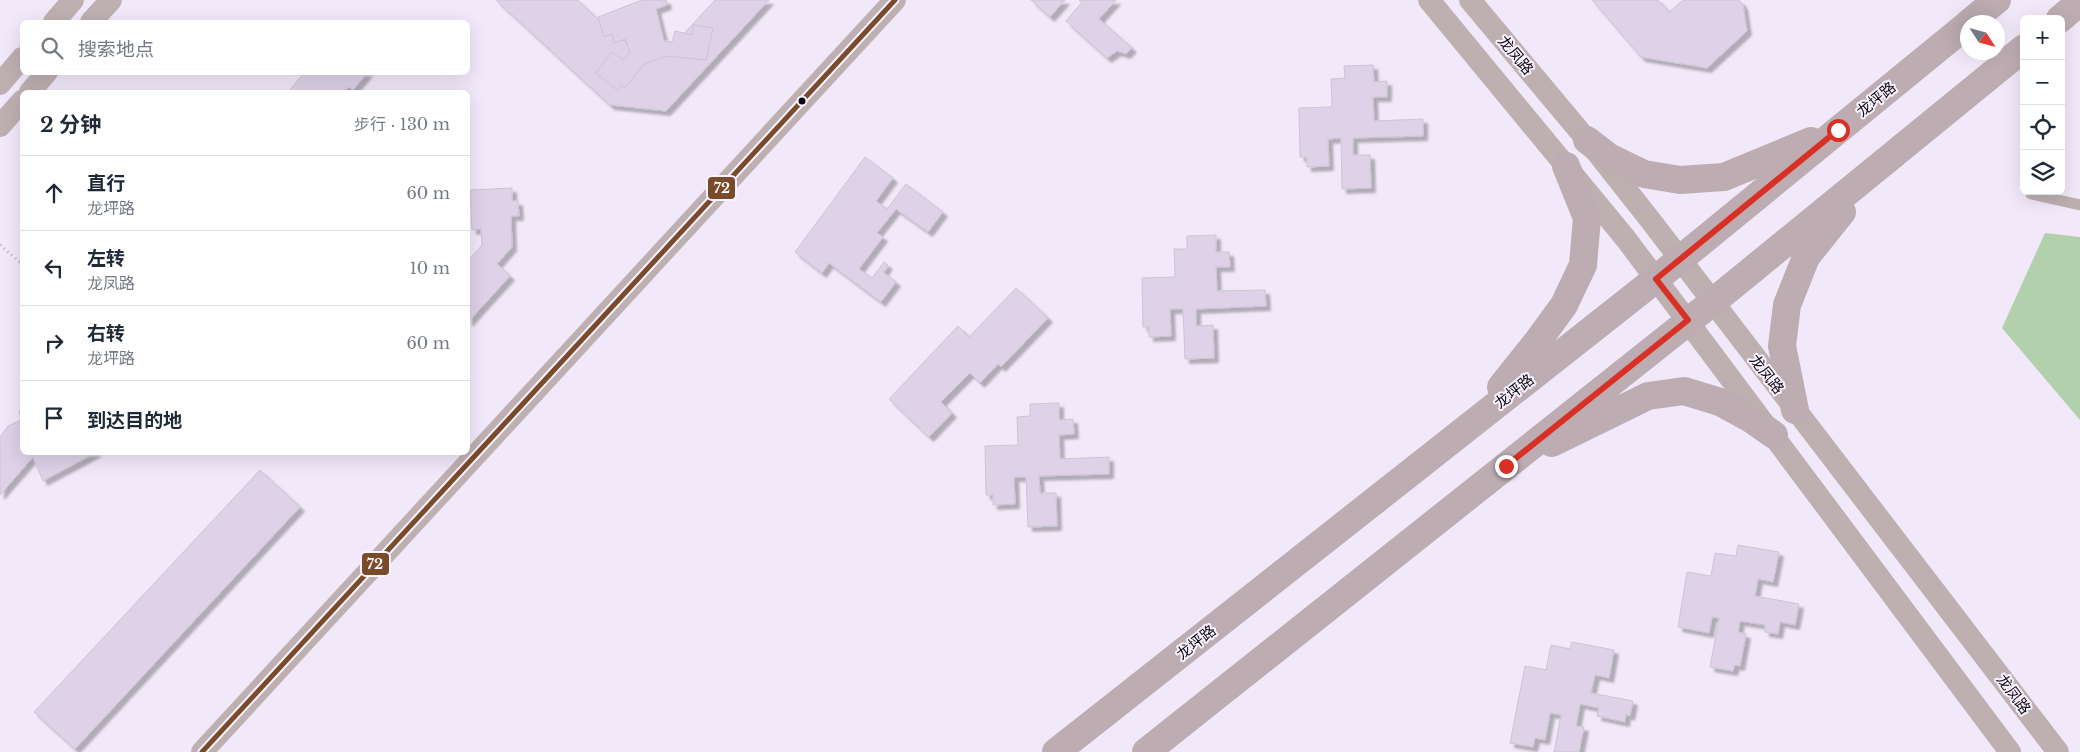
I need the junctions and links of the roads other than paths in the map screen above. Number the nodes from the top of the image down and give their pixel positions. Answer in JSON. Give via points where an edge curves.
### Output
{"nodes":[{"id":1,"x":74,"y":0,"type":"edge"},
{"id":2,"x":111,"y":0,"type":"edge"},
{"id":3,"x":895,"y":0,"type":"edge"},
{"id":4,"x":1429,"y":0,"type":"edge"},
{"id":5,"x":1470,"y":0,"type":"edge"},
{"id":6,"x":1997,"y":0,"type":"edge"},
{"id":7,"x":2080,"y":2,"type":"edge"},
{"id":8,"x":1979,"y":15,"type":"edge"},
{"id":9,"x":2065,"y":15,"type":"edge"},
{"id":10,"x":56,"y":20,"type":"edge"},
{"id":11,"x":93,"y":20,"type":"edge"},
{"id":12,"x":1960,"y":30,"type":"edge"},
{"id":13,"x":2020,"y":51,"type":"edge"},
{"id":14,"x":20,"y":60,"type":"edge"},
{"id":15,"x":44,"y":75,"type":"edge"},
{"id":16,"x":0,"y":84,"type":"edge"},
{"id":17,"x":32,"y":90,"type":"edge"},
{"id":18,"x":20,"y":103,"type":"edge"},
{"id":19,"x":0,"y":126,"type":"edge"},
{"id":20,"x":1838,"y":130,"type":"junction"},
{"id":21,"x":1587,"y":140,"type":"junction"},
{"id":22,"x":1566,"y":166,"type":"junction"},
{"id":23,"x":1878,"y":168,"type":"junction"},
{"id":24,"x":2036,"y":195,"type":"edge"},
{"id":25,"x":2080,"y":204,"type":"edge"},
{"id":26,"x":1680,"y":259,"type":"junction"},
{"id":27,"x":1656,"y":279,"type":"junction"},
{"id":28,"x":1714,"y":301,"type":"junction"},
{"id":29,"x":1688,"y":320,"type":"junction"},
{"id":30,"x":1795,"y":410,"type":"junction"},
{"id":31,"x":1470,"y":426,"type":"junction"},
{"id":32,"x":1774,"y":434,"type":"junction"},
{"id":33,"x":1506,"y":466,"type":"junction"},
{"id":34,"x":202,"y":752,"type":"edge"},
{"id":35,"x":1056,"y":752,"type":"edge"},
{"id":36,"x":1146,"y":752,"type":"edge"},
{"id":37,"x":2010,"y":752,"type":"edge"},
{"id":38,"x":2058,"y":752,"type":"edge"}],
"edges":[{"from":1,"to":10,"type":"street"},
{"from":2,"to":11,"type":"street"},
{"from":3,"to":34,"type":"street"},
{"from":4,"to":22,"type":"street","name":"龙凤路"},
{"from":5,"to":21,"type":"street","name":"龙凤路"},
{"from":6,"to":8,"type":"main road","name":"龙坪路"},
{"from":7,"to":9,"type":"main road"},
{"from":12,"to":20,"type":"main road","name":"龙坪路"},
{"from":13,"to":23,"type":"main road"},
{"from":14,"to":16,"type":"street"},
{"from":15,"to":17,"type":"street"},
{"from":18,"to":19,"type":"street"},
{"from":20,"to":21,"type":"main road","via":[[1724,178],[1680,180],[1644,174],[1610,157]]},
{"from":20,"to":26,"type":"main road","name":"龙坪路"},
{"from":21,"to":26,"type":"street","name":"龙凤路"},
{"from":22,"to":27,"type":"street","name":"龙凤路"},
{"from":22,"to":31,"type":"main road","via":[[1587,218],[1583,264],[1564,305]]},
{"from":23,"to":28,"type":"main road"},
{"from":23,"to":30,"type":"main road","via":[[1806,257],[1787,305],[1782,346]]},
{"from":24,"to":25,"type":"lane"},
{"from":26,"to":27,"type":"main road","name":"龙坪路"},
{"from":26,"to":28,"type":"street","name":"龙凤路"},
{"from":27,"to":29,"type":"street","name":"龙凤路"},
{"from":27,"to":31,"type":"main road","name":"龙坪路"},
{"from":28,"to":29,"type":"main road"},
{"from":28,"to":30,"type":"street","name":"龙凤路"},
{"from":29,"to":32,"type":"street","name":"龙凤路"},
{"from":29,"to":33,"type":"main road"},
{"from":30,"to":38,"type":"street","name":"龙凤路"},
{"from":31,"to":35,"type":"main road","name":"龙坪路"},
{"from":32,"to":33,"type":"main road","via":[[1720,402],[1684,391],[1648,396]]},
{"from":32,"to":37,"type":"street","name":"龙凤路"},
{"from":33,"to":36,"type":"main road"}]}
